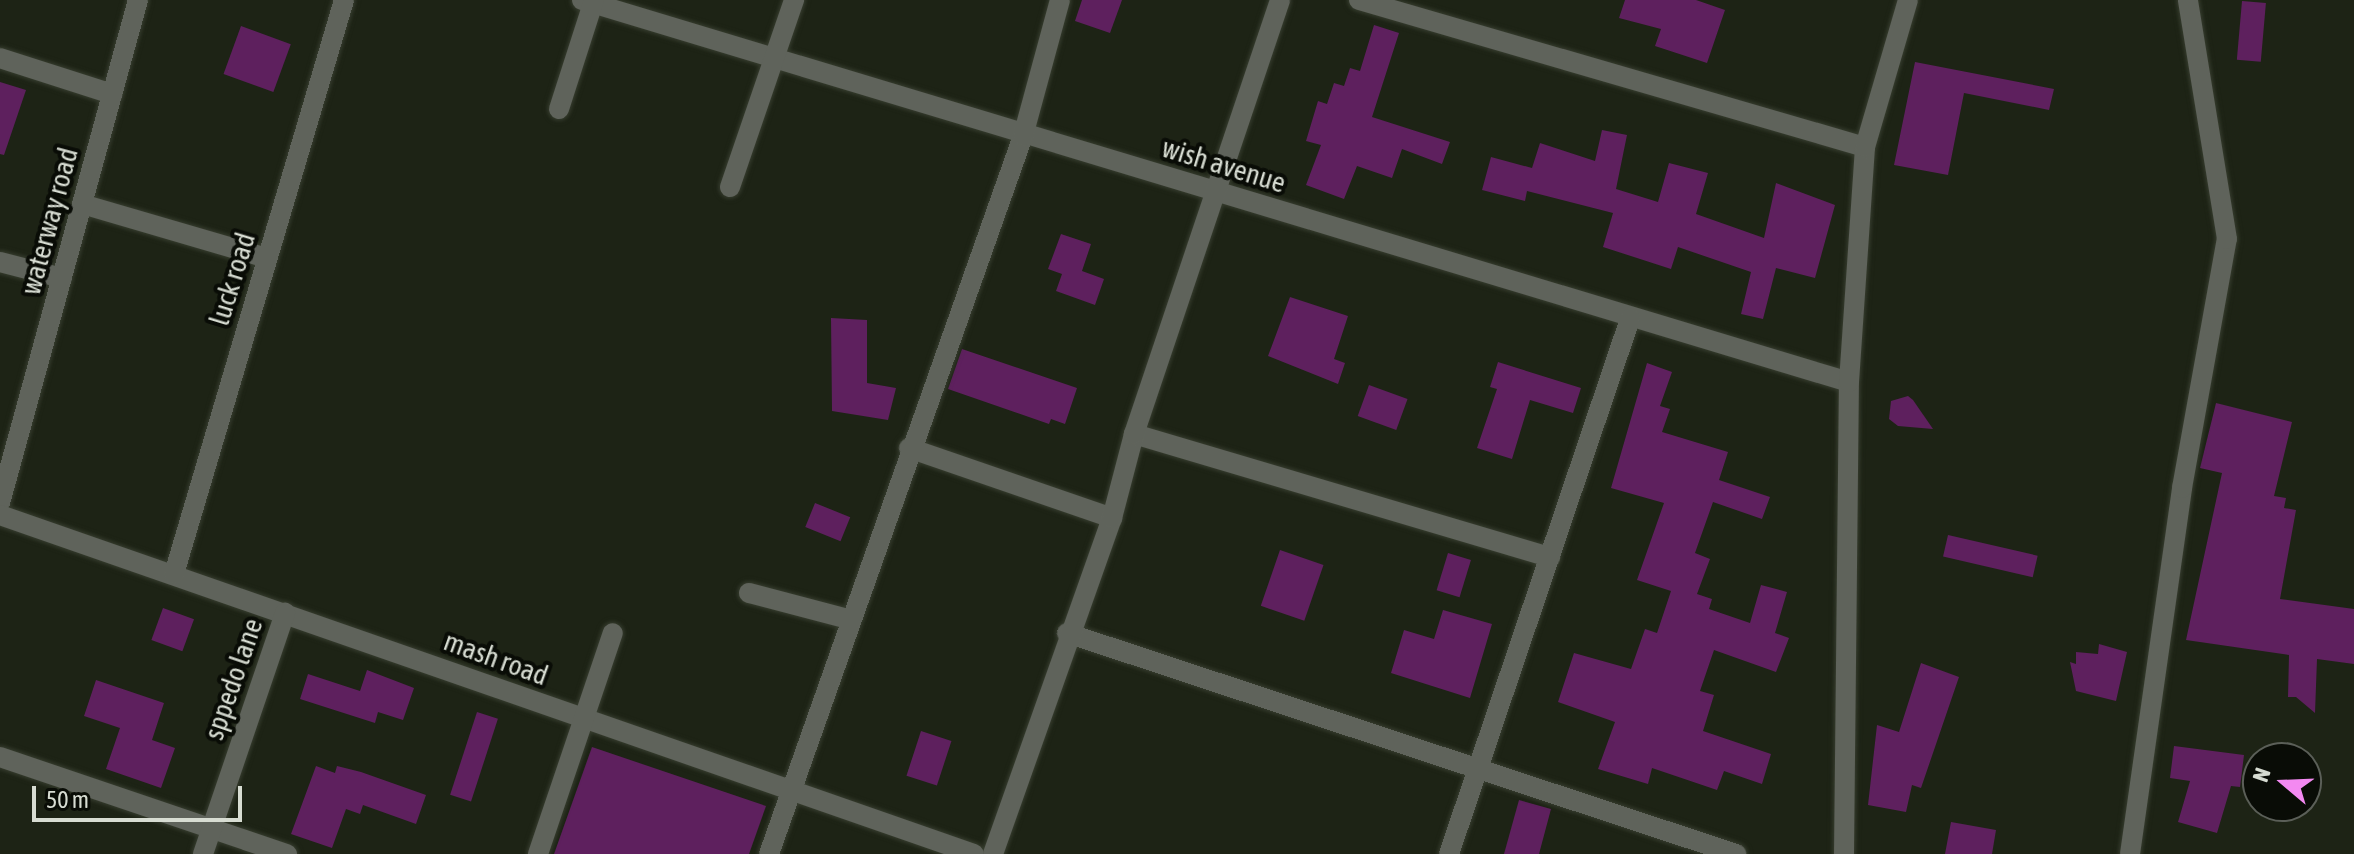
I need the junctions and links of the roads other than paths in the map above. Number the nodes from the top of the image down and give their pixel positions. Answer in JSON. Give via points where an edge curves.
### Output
{"nodes":[{"id":1,"x":138,"y":0,"type":"edge"},
{"id":2,"x":344,"y":0,"type":"edge"},
{"id":3,"x":794,"y":0,"type":"edge"},
{"id":4,"x":1060,"y":0,"type":"edge"},
{"id":5,"x":1280,"y":0,"type":"edge"},
{"id":6,"x":1359,"y":0,"type":"edge"},
{"id":7,"x":1908,"y":0,"type":"edge"},
{"id":8,"x":2188,"y":0,"type":"edge"},
{"id":9,"x":590,"y":1,"type":"edge"},
{"id":10,"x":0,"y":58,"type":"edge"},
{"id":11,"x":775,"y":59,"type":"junction"},
{"id":12,"x":112,"y":94,"type":"junction"},
{"id":13,"x":559,"y":109,"type":"dead end"},
{"id":14,"x":1023,"y":136,"type":"junction"},
{"id":15,"x":1865,"y":147,"type":"junction"},
{"id":16,"x":730,"y":187,"type":"dead end"},
{"id":17,"x":1216,"y":191,"type":"junction"},
{"id":18,"x":82,"y":204,"type":"junction"},
{"id":19,"x":267,"y":258,"type":"junction"},
{"id":20,"x":0,"y":262,"type":"edge"},
{"id":21,"x":62,"y":278,"type":"junction"},
{"id":22,"x":1630,"y":319,"type":"junction"},
{"id":23,"x":1849,"y":382,"type":"junction"},
{"id":24,"x":1134,"y":434,"type":"junction"},
{"id":25,"x":909,"y":448,"type":"junction"},
{"id":26,"x":0,"y":503,"type":"edge"},
{"id":27,"x":0,"y":515,"type":"edge"},
{"id":28,"x":1112,"y":518,"type":"junction"},
{"id":29,"x":1550,"y":557,"type":"junction"},
{"id":30,"x":174,"y":574,"type":"junction"},
{"id":31,"x":749,"y":593,"type":"dead end"},
{"id":32,"x":285,"y":613,"type":"junction"},
{"id":33,"x":848,"y":619,"type":"junction"},
{"id":34,"x":613,"y":633,"type":"dead end"},
{"id":35,"x":1067,"y":633,"type":"junction"},
{"id":36,"x":585,"y":720,"type":"junction"},
{"id":37,"x":0,"y":757,"type":"edge"},
{"id":38,"x":1478,"y":769,"type":"junction"},
{"id":39,"x":792,"y":791,"type":"junction"},
{"id":40,"x":212,"y":829,"type":"junction"},
{"id":41,"x":203,"y":854,"type":"edge"},
{"id":42,"x":287,"y":854,"type":"edge"},
{"id":43,"x":538,"y":854,"type":"edge"},
{"id":44,"x":769,"y":854,"type":"edge"},
{"id":45,"x":974,"y":854,"type":"edge"},
{"id":46,"x":993,"y":854,"type":"edge"},
{"id":47,"x":1449,"y":854,"type":"edge"},
{"id":48,"x":1736,"y":854,"type":"edge"},
{"id":49,"x":1844,"y":854,"type":"edge"},
{"id":50,"x":2130,"y":854,"type":"edge"}],
"edges":[{"from":1,"to":12,"type":"street","name":"waterway road"},
{"from":2,"to":19,"type":"street","name":"luck road"},
{"from":3,"to":11,"type":"street"},
{"from":4,"to":14,"type":"street"},
{"from":5,"to":17,"type":"street"},
{"from":6,"to":15,"type":"street"},
{"from":7,"to":15,"type":"street"},
{"from":8,"to":50,"type":"street","via":[[2227,239],[2182,488]]},
{"from":9,"to":11,"type":"street","name":"wish avenue"},
{"from":9,"to":13,"type":"street"},
{"from":10,"to":12,"type":"street"},
{"from":11,"to":14,"type":"street","name":"wish avenue"},
{"from":11,"to":16,"type":"street"},
{"from":12,"to":18,"type":"street","name":"waterway road"},
{"from":14,"to":17,"type":"street","name":"wish avenue"},
{"from":14,"to":25,"type":"street"},
{"from":15,"to":23,"type":"street"},
{"from":17,"to":22,"type":"street","name":"wish avenue"},
{"from":17,"to":24,"type":"street"},
{"from":18,"to":19,"type":"street"},
{"from":18,"to":21,"type":"street","name":"waterway road"},
{"from":19,"to":30,"type":"street","name":"luck road"},
{"from":20,"to":21,"type":"street"},
{"from":21,"to":26,"type":"street","name":"waterway road"},
{"from":22,"to":23,"type":"street","name":"wish avenue"},
{"from":22,"to":29,"type":"street"},
{"from":23,"to":49,"type":"street"},
{"from":24,"to":28,"type":"street"},
{"from":24,"to":29,"type":"street"},
{"from":25,"to":28,"type":"street"},
{"from":25,"to":33,"type":"street"},
{"from":27,"to":30,"type":"street","name":"mash road"},
{"from":28,"to":35,"type":"street"},
{"from":29,"to":38,"type":"street"},
{"from":30,"to":32,"type":"street","name":"mash road"},
{"from":31,"to":33,"type":"street"},
{"from":32,"to":36,"type":"street","name":"mash road"},
{"from":32,"to":40,"type":"street","name":"sppedo lane"},
{"from":33,"to":39,"type":"street"},
{"from":34,"to":36,"type":"street"},
{"from":35,"to":38,"type":"street"},
{"from":35,"to":46,"type":"street"},
{"from":36,"to":39,"type":"street","name":"mash road"},
{"from":36,"to":43,"type":"street"},
{"from":37,"to":40,"type":"street"},
{"from":38,"to":47,"type":"street"},
{"from":38,"to":48,"type":"street"},
{"from":39,"to":44,"type":"street"},
{"from":39,"to":45,"type":"street","name":"mash road"},
{"from":40,"to":41,"type":"street","name":"sppedo lane"},
{"from":40,"to":42,"type":"street"}]}
